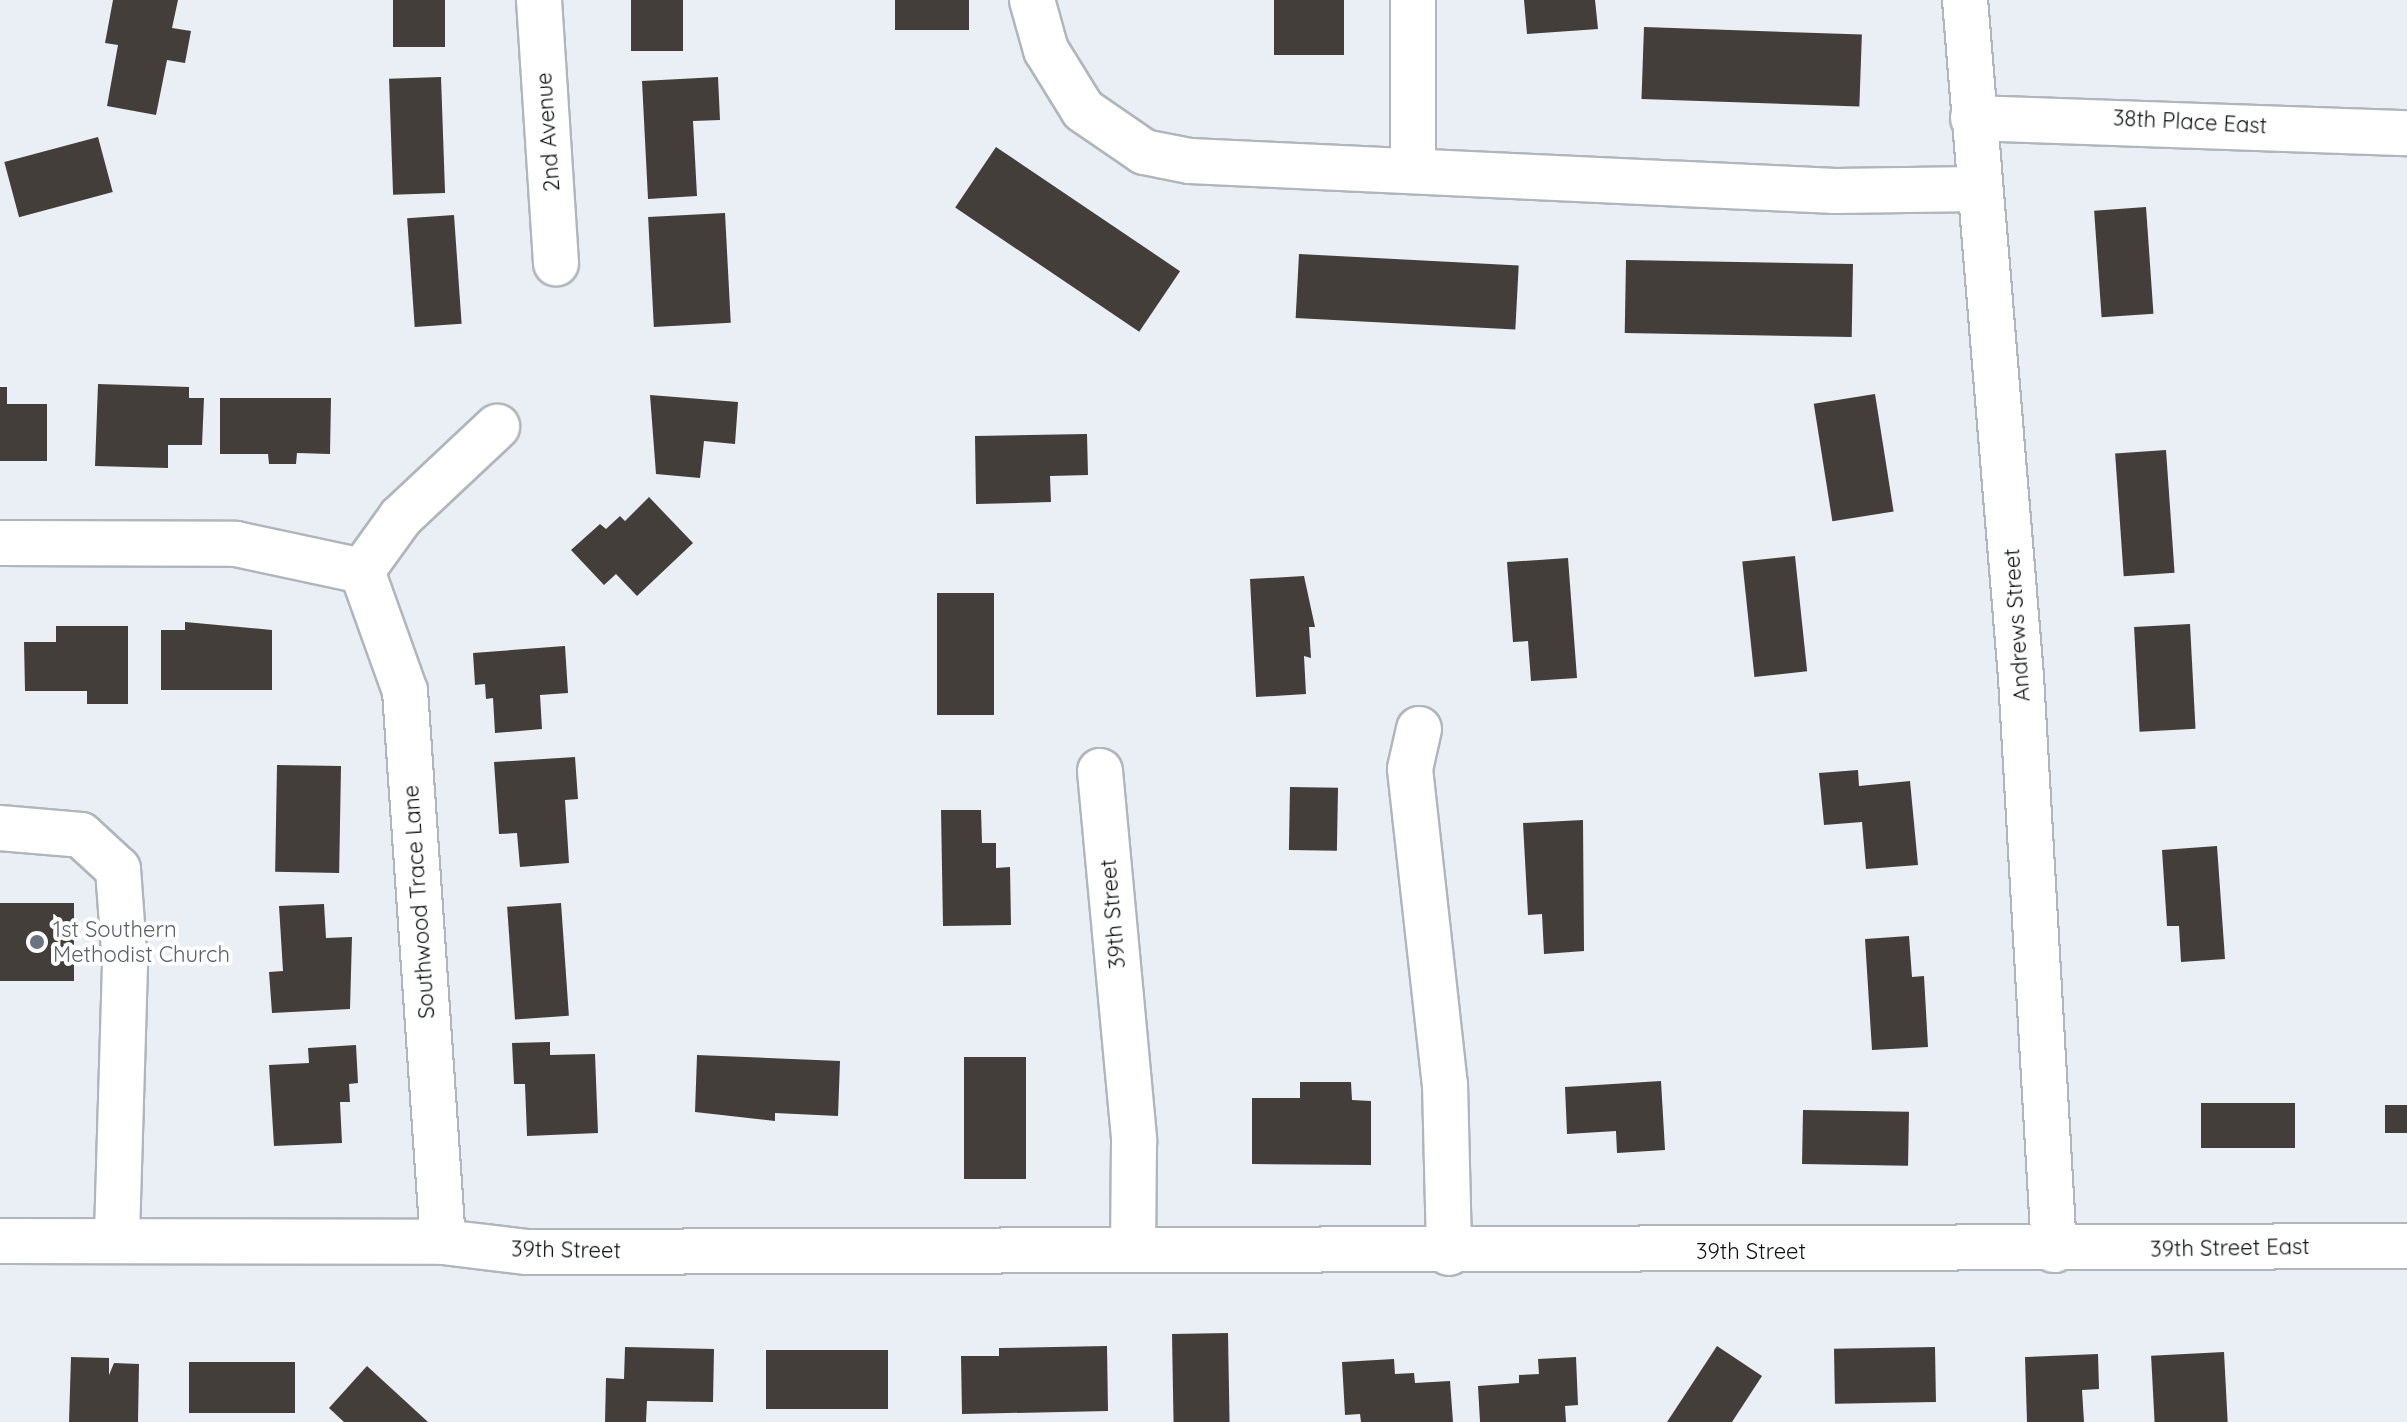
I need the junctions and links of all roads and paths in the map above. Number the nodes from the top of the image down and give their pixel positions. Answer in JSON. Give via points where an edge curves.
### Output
{"nodes":[{"id":1,"x":539,"y":0,"type":"edge"},
{"id":2,"x":1032,"y":0,"type":"edge"},
{"id":3,"x":1413,"y":0,"type":"edge"},
{"id":4,"x":1965,"y":0,"type":"edge"},
{"id":5,"x":1973,"y":118,"type":"junction"},
{"id":6,"x":2407,"y":133,"type":"edge"},
{"id":7,"x":1413,"y":170,"type":"junction"},
{"id":8,"x":1979,"y":189,"type":"junction"},
{"id":9,"x":556,"y":263,"type":"dead end"},
{"id":10,"x":497,"y":427,"type":"dead end"},
{"id":11,"x":0,"y":543,"type":"edge"},
{"id":12,"x":362,"y":571,"type":"junction"},
{"id":13,"x":1419,"y":729,"type":"dead end"},
{"id":14,"x":1100,"y":771,"type":"dead end"},
{"id":15,"x":0,"y":828,"type":"edge"},
{"id":16,"x":117,"y":1240,"type":"junction"},
{"id":17,"x":0,"y":1241,"type":"edge"},
{"id":18,"x":443,"y":1242,"type":"junction"},
{"id":19,"x":2407,"y":1246,"type":"edge"},
{"id":20,"x":1133,"y":1249,"type":"junction"},
{"id":21,"x":2054,"y":1250,"type":"junction"},
{"id":22,"x":1449,"y":1253,"type":"junction"}],
"edges":[{"from":1,"to":9,"type":"street","name":"2nd Avenue"},
{"from":2,"to":7,"type":"street","via":[[1046,50],[1083,110],[1144,152],[1190,161]]},
{"from":3,"to":7,"type":"street"},
{"from":4,"to":5,"type":"street","name":"Andrews Street"},
{"from":5,"to":6,"type":"street","name":"38th Place East"},
{"from":5,"to":8,"type":"street","name":"Andrews Street"},
{"from":7,"to":8,"type":"street","via":[[1835,191]]},
{"from":8,"to":21,"type":"street","name":"Andrews Street","via":[[2021,677]]},
{"from":10,"to":12,"type":"street","via":[[401,517]]},
{"from":11,"to":12,"type":"street","via":[[236,544]]},
{"from":12,"to":18,"type":"street","name":"Southwood Trace Lane","via":[[405,691]]},
{"from":13,"to":22,"type":"street","via":[[1410,769],[1445,1084]]},
{"from":14,"to":20,"type":"street","name":"39th Street","via":[[1134,1141]]},
{"from":15,"to":16,"type":"street","via":[[81,835],[118,869],[125,965]]},
{"from":16,"to":17,"type":"street","name":"39th Street"},
{"from":16,"to":18,"type":"street","name":"39th Street"},
{"from":18,"to":20,"type":"street","name":"39th Street","via":[[527,1252]]},
{"from":19,"to":21,"type":"street","name":"39th Street East"},
{"from":20,"to":22,"type":"street","name":"39th Street"},
{"from":21,"to":22,"type":"street","name":"39th Street"}]}
